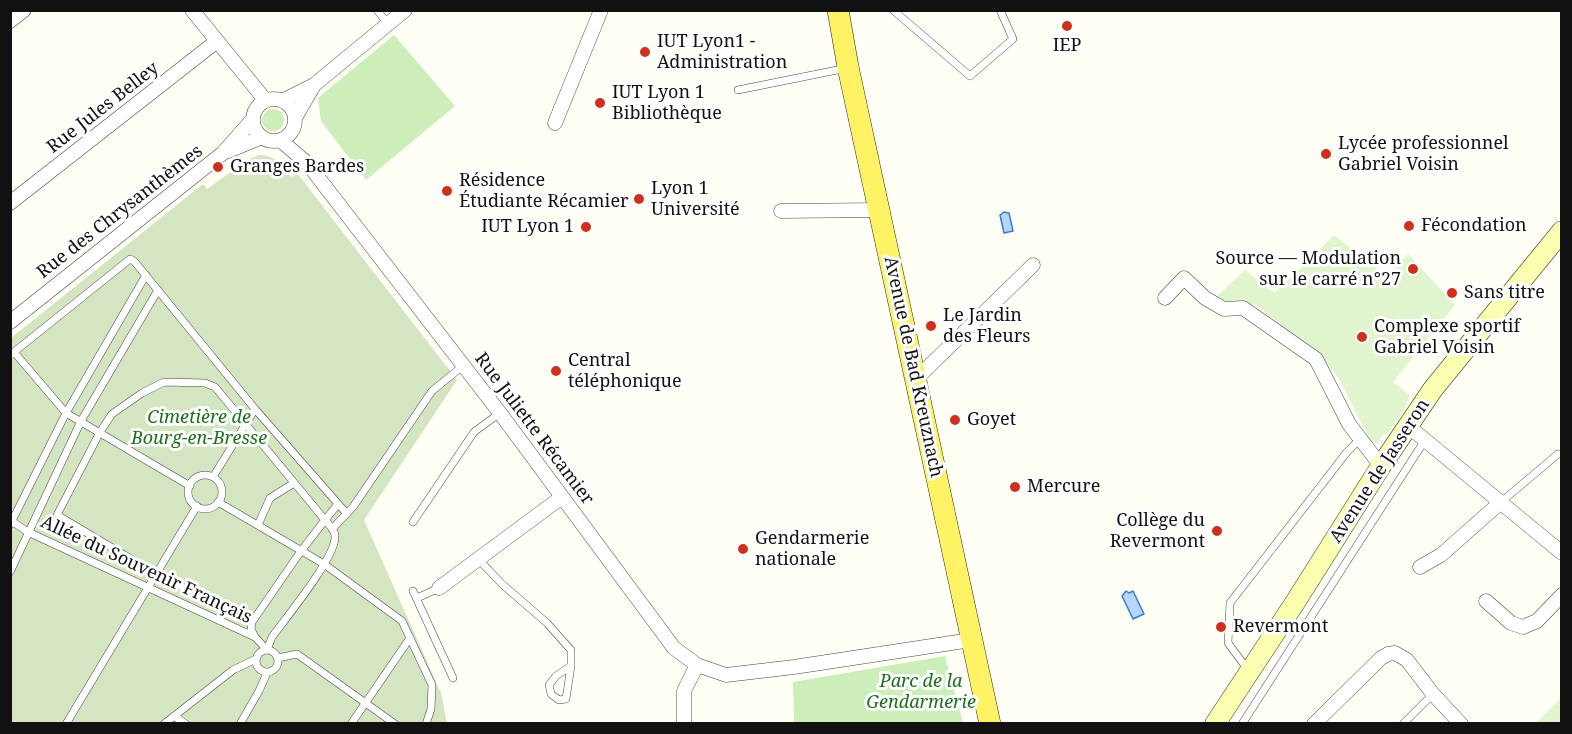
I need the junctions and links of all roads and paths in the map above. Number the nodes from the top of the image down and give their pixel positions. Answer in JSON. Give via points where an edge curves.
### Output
{"nodes":[{"id":1,"x":24,"y":10,"type":"edge"},
{"id":2,"x":192,"y":10,"type":"edge"},
{"id":3,"x":377,"y":10,"type":"edge"},
{"id":4,"x":405,"y":10,"type":"edge"},
{"id":5,"x":601,"y":10,"type":"edge"},
{"id":6,"x":838,"y":10,"type":"edge"},
{"id":7,"x":893,"y":10,"type":"edge"},
{"id":8,"x":1000,"y":10,"type":"edge"},
{"id":9,"x":10,"y":21,"type":"edge"},
{"id":10,"x":388,"y":24,"type":"junction"},
{"id":11,"x":217,"y":41,"type":"junction"},
{"id":12,"x":848,"y":67,"type":"junction"},
{"id":13,"x":314,"y":85,"type":"junction"},
{"id":14,"x":738,"y":90,"type":"dead end"},
{"id":15,"x":266,"y":101,"type":"junction"},
{"id":16,"x":282,"y":101,"type":"junction"},
{"id":17,"x":253,"y":119,"type":"junction"},
{"id":18,"x":294,"y":122,"type":"junction"},
{"id":19,"x":555,"y":123,"type":"dead end"},
{"id":20,"x":262,"y":138,"type":"junction"},
{"id":21,"x":280,"y":140,"type":"junction"},
{"id":22,"x":223,"y":153,"type":"junction"},
{"id":23,"x":307,"y":163,"type":"junction"},
{"id":24,"x":10,"y":203,"type":"edge"},
{"id":25,"x":879,"y":210,"type":"junction"},
{"id":26,"x":781,"y":211,"type":"dead end"},
{"id":27,"x":1559,"y":240,"type":"edge"},
{"id":28,"x":1033,"y":265,"type":"dead end"},
{"id":29,"x":146,"y":275,"type":"junction"},
{"id":30,"x":158,"y":290,"type":"junction"},
{"id":31,"x":1165,"y":298,"type":"dead end"},
{"id":32,"x":10,"y":322,"type":"edge"},
{"id":33,"x":12,"y":354,"type":"edge"},
{"id":34,"x":464,"y":365,"type":"junction"},
{"id":35,"x":916,"y":379,"type":"junction"},
{"id":36,"x":255,"y":409,"type":"junction"},
{"id":37,"x":66,"y":413,"type":"junction"},
{"id":38,"x":500,"y":413,"type":"junction"},
{"id":39,"x":81,"y":421,"type":"junction"},
{"id":40,"x":245,"y":422,"type":"junction"},
{"id":41,"x":1408,"y":426,"type":"junction"},
{"id":42,"x":100,"y":432,"type":"junction"},
{"id":43,"x":1360,"y":439,"type":"junction"},
{"id":44,"x":1425,"y":440,"type":"junction"},
{"id":45,"x":1558,"y":454,"type":"dead end"},
{"id":46,"x":1381,"y":466,"type":"junction"},
{"id":47,"x":213,"y":477,"type":"junction"},
{"id":48,"x":294,"y":483,"type":"junction"},
{"id":49,"x":190,"y":486,"type":"junction"},
{"id":50,"x":562,"y":497,"type":"junction"},
{"id":51,"x":218,"y":502,"type":"junction"},
{"id":52,"x":1501,"y":502,"type":"junction"},
{"id":53,"x":338,"y":504,"type":"junction"},
{"id":54,"x":197,"y":506,"type":"junction"},
{"id":55,"x":347,"y":514,"type":"junction"},
{"id":56,"x":325,"y":520,"type":"junction"},
{"id":57,"x":11,"y":522,"type":"edge"},
{"id":58,"x":413,"y":522,"type":"dead end"},
{"id":59,"x":258,"y":525,"type":"junction"},
{"id":60,"x":332,"y":529,"type":"junction"},
{"id":61,"x":28,"y":532,"type":"junction"},
{"id":62,"x":301,"y":551,"type":"junction"},
{"id":63,"x":1562,"y":553,"type":"edge"},
{"id":64,"x":478,"y":559,"type":"junction"},
{"id":65,"x":324,"y":564,"type":"junction"},
{"id":66,"x":1420,"y":567,"type":"dead end"},
{"id":67,"x":10,"y":572,"type":"edge"},
{"id":68,"x":156,"y":574,"type":"junction"},
{"id":69,"x":148,"y":588,"type":"junction"},
{"id":70,"x":439,"y":588,"type":"joint"},
{"id":71,"x":1562,"y":595,"type":"edge"},
{"id":72,"x":1486,"y":601,"type":"dead end"},
{"id":73,"x":252,"y":622,"type":"junction"},
{"id":74,"x":255,"y":637,"type":"junction"},
{"id":75,"x":410,"y":638,"type":"junction"},
{"id":76,"x":971,"y":640,"type":"junction"},
{"id":77,"x":267,"y":650,"type":"junction"},
{"id":78,"x":278,"y":658,"type":"junction"},
{"id":79,"x":256,"y":659,"type":"junction"},
{"id":80,"x":697,"y":665,"type":"junction"},
{"id":81,"x":571,"y":666,"type":"junction"},
{"id":82,"x":1250,"y":672,"type":"junction"},
{"id":83,"x":267,"y":673,"type":"junction"},
{"id":84,"x":453,"y":678,"type":"dead end"},
{"id":85,"x":1433,"y":694,"type":"junction"},
{"id":86,"x":365,"y":704,"type":"junction"},
{"id":87,"x":174,"y":716,"type":"junction"},
{"id":88,"x":66,"y":723,"type":"edge"},
{"id":89,"x":164,"y":723,"type":"edge"},
{"id":90,"x":186,"y":723,"type":"edge"},
{"id":91,"x":240,"y":723,"type":"edge"},
{"id":92,"x":351,"y":723,"type":"edge"},
{"id":93,"x":395,"y":723,"type":"edge"},
{"id":94,"x":426,"y":723,"type":"edge"},
{"id":95,"x":684,"y":723,"type":"edge"},
{"id":96,"x":990,"y":723,"type":"edge"},
{"id":97,"x":1215,"y":723,"type":"edge"},
{"id":98,"x":1242,"y":723,"type":"edge"},
{"id":99,"x":1314,"y":723,"type":"edge"},
{"id":100,"x":1403,"y":723,"type":"edge"},
{"id":101,"x":1461,"y":723,"type":"edge"}],
"edges":[{"from":1,"to":9,"type":"street"},
{"from":2,"to":11,"type":"street"},
{"from":3,"to":10,"type":"lane"},
{"from":4,"to":10,"type":"street"},
{"from":5,"to":19,"type":"street"},
{"from":6,"to":12,"type":"main road","name":"Avenue de Bad Kreuznach"},
{"from":7,"to":8,"type":"lane","via":[[970,76],[1014,39]]},
{"from":10,"to":13,"type":"street"},
{"from":11,"to":15,"type":"street"},
{"from":11,"to":24,"type":"street","name":"Rue Jules Belley"},
{"from":12,"to":14,"type":"lane"},
{"from":12,"to":25,"type":"main road","name":"Avenue de Bad Kreuznach"},
{"from":13,"to":16,"type":"street"},
{"from":13,"to":18,"type":"street"},
{"from":15,"to":16,"type":"street"},
{"from":15,"to":17,"type":"street"},
{"from":16,"to":18,"type":"street","via":[[291,108]]},
{"from":17,"to":20,"type":"street"},
{"from":17,"to":22,"type":"street","name":"Rue des Chrysanthèmes"},
{"from":18,"to":21,"type":"street","via":[[289,135]]},
{"from":18,"to":23,"type":"street","name":"Rue Juliette Récamier"},
{"from":20,"to":21,"type":"street"},
{"from":20,"to":22,"type":"street","name":"Rue des Chrysanthèmes"},
{"from":21,"to":23,"type":"street","name":"Rue Juliette Récamier"},
{"from":22,"to":32,"type":"street","name":"Rue des Chrysanthèmes"},
{"from":23,"to":34,"type":"street","name":"Rue Juliette Récamier"},
{"from":25,"to":26,"type":"street"},
{"from":25,"to":35,"type":"main road","name":"Avenue de Bad Kreuznach"},
{"from":27,"to":41,"type":"main road","name":"Avenue de Jasseron","via":[[1433,389]]},
{"from":28,"to":35,"type":"street"},
{"from":29,"to":30,"type":"lane"},
{"from":29,"to":33,"type":"lane","via":[[130,259]]},
{"from":29,"to":37,"type":"lane"},
{"from":30,"to":36,"type":"lane"},
{"from":30,"to":39,"type":"lane"},
{"from":31,"to":43,"type":"street","via":[[1184,278],[1205,298],[1224,309],[1243,308],[1316,359]]},
{"from":33,"to":37,"type":"lane"},
{"from":34,"to":38,"type":"street","name":"Rue Juliette Récamier"},
{"from":34,"to":55,"type":"lane","via":[[432,391]]},
{"from":35,"to":76,"type":"main road","name":"Avenue de Bad Kreuznach"},
{"from":36,"to":40,"type":"lane"},
{"from":36,"to":53,"type":"lane"},
{"from":37,"to":39,"type":"lane"},
{"from":37,"to":57,"type":"lane"},
{"from":38,"to":50,"type":"street","name":"Rue Juliette Récamier"},
{"from":38,"to":58,"type":"lane","via":[[474,432]]},
{"from":39,"to":42,"type":"lane"},
{"from":39,"to":61,"type":"lane"},
{"from":40,"to":42,"type":"lane","via":[[215,387],[206,383],[164,382],[119,408]]},
{"from":40,"to":47,"type":"lane"},
{"from":40,"to":48,"type":"lane"},
{"from":41,"to":44,"type":"street"},
{"from":41,"to":46,"type":"main road","name":"Avenue de Jasseron"},
{"from":42,"to":49,"type":"lane"},
{"from":42,"to":68,"type":"lane","via":[[57,515]]},
{"from":43,"to":46,"type":"street"},
{"from":43,"to":82,"type":"lane","via":[[1230,603],[1228,643]]},
{"from":44,"to":52,"type":"street"},
{"from":44,"to":98,"type":"lane"},
{"from":45,"to":52,"type":"lane"},
{"from":46,"to":82,"type":"main road","name":"Avenue de Jasseron"},
{"from":47,"to":49,"type":"lane","via":[[199,476]]},
{"from":47,"to":51,"type":"lane","via":[[222,491]]},
{"from":48,"to":56,"type":"lane"},
{"from":48,"to":59,"type":"lane","via":[[270,498]]},
{"from":49,"to":54,"type":"lane","via":[[191,499]]},
{"from":50,"to":64,"type":"street"},
{"from":50,"to":80,"type":"street","name":"Rue Juliette Récamier","via":[[674,648]]},
{"from":51,"to":54,"type":"lane","via":[[211,507]]},
{"from":51,"to":59,"type":"lane"},
{"from":52,"to":63,"type":"street"},
{"from":52,"to":66,"type":"street","via":[[1441,555]]},
{"from":53,"to":55,"type":"lane"},
{"from":53,"to":56,"type":"lane"},
{"from":54,"to":68,"type":"lane"},
{"from":55,"to":60,"type":"lane"},
{"from":56,"to":60,"type":"lane"},
{"from":56,"to":62,"type":"lane"},
{"from":57,"to":61,"type":"lane","name":"Allée du Souvenir Français"},
{"from":59,"to":62,"type":"lane"},
{"from":60,"to":65,"type":"lane","via":[[336,539]]},
{"from":61,"to":67,"type":"lane"},
{"from":61,"to":69,"type":"lane","name":"Allée du Souvenir Français"},
{"from":62,"to":65,"type":"lane"},
{"from":62,"to":73,"type":"lane"},
{"from":64,"to":70,"type":"street"},
{"from":64,"to":81,"type":"lane","via":[[562,638],[571,650]]},
{"from":65,"to":75,"type":"lane","via":[[402,621]]},
{"from":65,"to":77,"type":"lane","via":[[272,637]]},
{"from":68,"to":69,"type":"lane"},
{"from":68,"to":73,"type":"lane"},
{"from":69,"to":74,"type":"lane","name":"Allée du Souvenir Français"},
{"from":69,"to":88,"type":"lane"},
{"from":70,"to":84,"type":"lane","via":[[415,595]]},
{"from":71,"to":72,"type":"street","via":[[1537,621],[1523,627],[1511,623]]},
{"from":73,"to":74,"type":"lane"},
{"from":74,"to":77,"type":"lane","name":"Allée du Souvenir Français"},
{"from":75,"to":86,"type":"lane"},
{"from":75,"to":94,"type":"lane","via":[[432,685]]},
{"from":76,"to":80,"type":"street","name":"Rue Juliette Récamier","via":[[726,675]]},
{"from":76,"to":96,"type":"main road","name":"Avenue de Bad Kreuznach"},
{"from":77,"to":78,"type":"lane"},
{"from":77,"to":79,"type":"lane"},
{"from":78,"to":83,"type":"lane","via":[[276,668]]},
{"from":78,"to":86,"type":"lane","via":[[297,654]]},
{"from":79,"to":83,"type":"lane","via":[[258,668]]},
{"from":79,"to":87,"type":"lane","via":[[233,670]]},
{"from":80,"to":95,"type":"street","via":[[684,691]]},
{"from":81,"to":81,"type":"lane","via":[[566,699],[559,700],[549,685]]},
{"from":82,"to":97,"type":"main road","name":"Avenue de Jasseron"},
{"from":83,"to":91,"type":"lane"},
{"from":85,"to":99,"type":"street","via":[[1403,656],[1388,654]]},
{"from":85,"to":100,"type":"lane"},
{"from":85,"to":101,"type":"street"},
{"from":86,"to":92,"type":"lane"},
{"from":86,"to":93,"type":"lane"},
{"from":87,"to":89,"type":"lane"},
{"from":87,"to":90,"type":"lane"}]}
